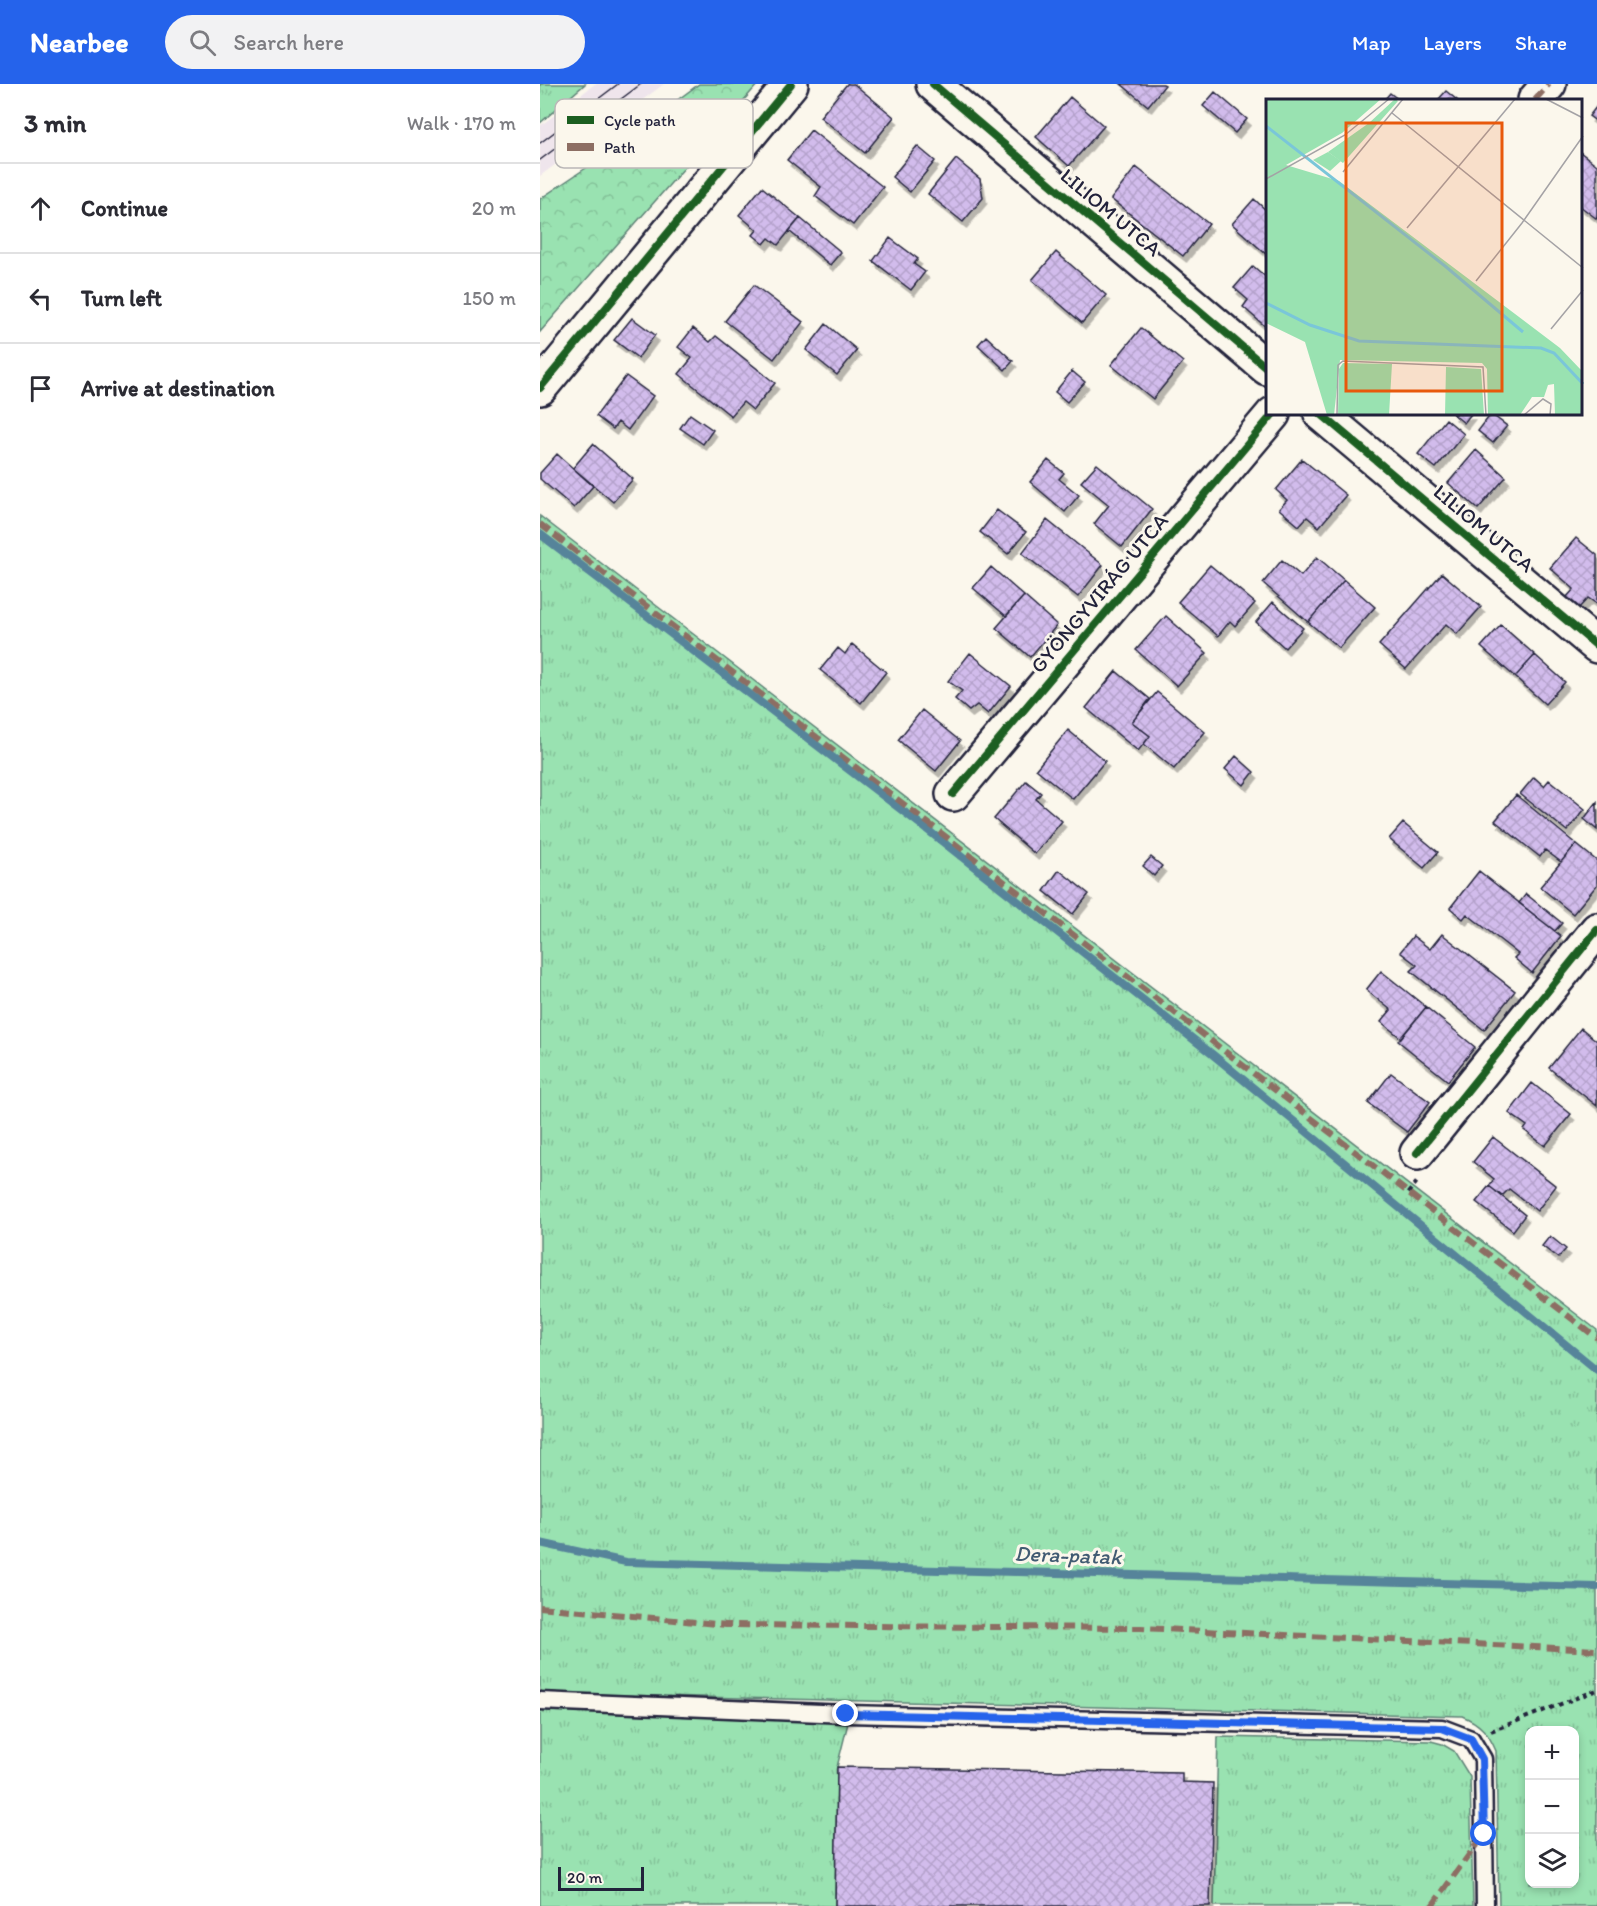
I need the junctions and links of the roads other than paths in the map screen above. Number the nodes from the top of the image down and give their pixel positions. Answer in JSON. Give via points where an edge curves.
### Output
{"nodes":[{"id":1,"x":791,"y":84,"type":"edge"},
{"id":2,"x":933,"y":84,"type":"edge"},
{"id":3,"x":1549,"y":84,"type":"edge"},
{"id":4,"x":1536,"y":99,"type":"edge"},
{"id":5,"x":753,"y":130,"type":"edge"},
{"id":6,"x":722,"y":168,"type":"edge"},
{"id":7,"x":1266,"y":367,"type":"edge"},
{"id":8,"x":540,"y":388,"type":"edge"},
{"id":9,"x":1271,"y":416,"type":"edge"},
{"id":10,"x":1323,"y":416,"type":"edge"},
{"id":11,"x":1597,"y":646,"type":"edge"},
{"id":12,"x":952,"y":795,"type":"dead end"},
{"id":13,"x":1597,"y":930,"type":"edge"},
{"id":14,"x":1417,"y":1154,"type":"dead end"},
{"id":15,"x":540,"y":1701,"type":"edge"},
{"id":16,"x":1485,"y":1906,"type":"edge"}],
"edges":[{"from":1,"to":5,"type":"street"},
{"from":2,"to":7,"type":"street","name":"LILIOM UTCA"},
{"from":3,"to":4,"type":"street"},
{"from":6,"to":8,"type":"street"},
{"from":9,"to":12,"type":"street","name":"GYÖNGYVIRÁG UTCA"},
{"from":10,"to":11,"type":"street","name":"LILIOM UTCA"},
{"from":13,"to":14,"type":"street"},
{"from":15,"to":16,"type":"lane","via":[[846,1714],[1442,1728],[1471,1739],[1482,1759]]}]}
